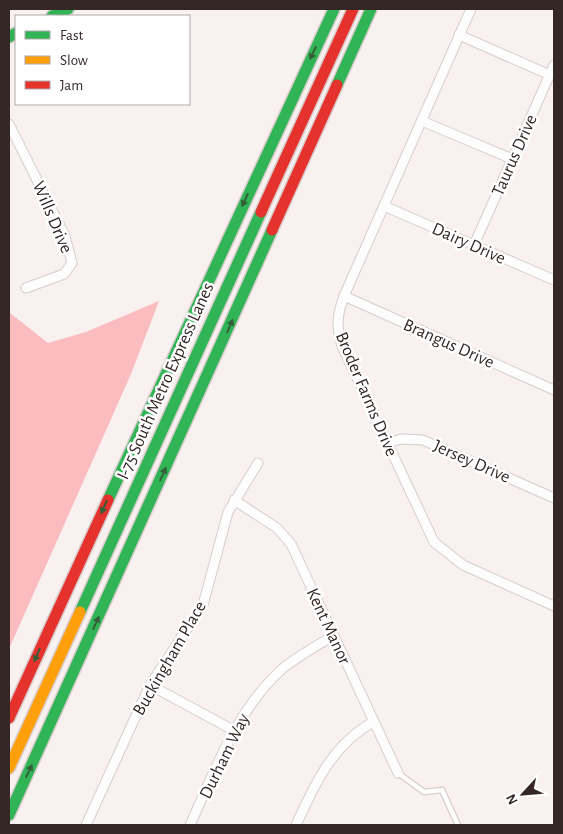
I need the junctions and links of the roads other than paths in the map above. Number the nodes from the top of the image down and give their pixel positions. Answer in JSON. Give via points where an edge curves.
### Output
{"nodes":[{"id":1,"x":68,"y":9,"type":"edge"},
{"id":2,"x":334,"y":9,"type":"edge"},
{"id":3,"x":353,"y":9,"type":"edge"},
{"id":4,"x":371,"y":9,"type":"edge"},
{"id":5,"x":471,"y":9,"type":"edge"},
{"id":6,"x":54,"y":15,"type":"edge"},
{"id":7,"x":459,"y":35,"type":"junction"},
{"id":8,"x":554,"y":64,"type":"edge"},
{"id":9,"x":550,"y":75,"type":"junction"},
{"id":10,"x":422,"y":121,"type":"junction"},
{"id":11,"x":9,"y":124,"type":"edge"},
{"id":12,"x":512,"y":160,"type":"junction"},
{"id":13,"x":384,"y":206,"type":"junction"},
{"id":14,"x":474,"y":245,"type":"junction"},
{"id":15,"x":554,"y":280,"type":"edge"},
{"id":16,"x":26,"y":288,"type":"dead end"},
{"id":17,"x":344,"y":296,"type":"junction"},
{"id":18,"x":554,"y":390,"type":"edge"},
{"id":19,"x":386,"y":443,"type":"junction"},
{"id":20,"x":258,"y":463,"type":"dead end"},
{"id":21,"x":554,"y":498,"type":"edge"},
{"id":22,"x":234,"y":500,"type":"junction"},
{"id":23,"x":554,"y":606,"type":"edge"},
{"id":24,"x":333,"y":636,"type":"junction"},
{"id":25,"x":150,"y":685,"type":"junction"},
{"id":26,"x":9,"y":718,"type":"edge"},
{"id":27,"x":373,"y":722,"type":"junction"},
{"id":28,"x":233,"y":730,"type":"junction"},
{"id":29,"x":9,"y":768,"type":"edge"},
{"id":30,"x":398,"y":774,"type":"joint"},
{"id":31,"x":9,"y":815,"type":"edge"},
{"id":32,"x":86,"y":825,"type":"edge"},
{"id":33,"x":190,"y":825,"type":"edge"},
{"id":34,"x":296,"y":825,"type":"edge"},
{"id":35,"x":458,"y":825,"type":"edge"}],
"edges":[{"from":1,"to":6,"type":"main road"},
{"from":2,"to":26,"type":"main road","one_way":true},
{"from":3,"to":29,"type":"main road","name":"I-75 South Metro Express Lanes"},
{"from":31,"to":4,"type":"main road","one_way":true},
{"from":5,"to":7,"type":"street","name":"Broder Farms Drive"},
{"from":7,"to":9,"type":"street"},
{"from":7,"to":10,"type":"street","name":"Broder Farms Drive"},
{"from":8,"to":9,"type":"street","name":"Taurus Drive"},
{"from":9,"to":12,"type":"street","name":"Taurus Drive"},
{"from":10,"to":12,"type":"street"},
{"from":10,"to":13,"type":"street","name":"Broder Farms Drive"},
{"from":11,"to":16,"type":"street","name":"Wills Drive","via":[[61,227],[72,263],[64,274]]},
{"from":12,"to":14,"type":"street","name":"Taurus Drive"},
{"from":13,"to":14,"type":"street","name":"Dairy Drive"},
{"from":13,"to":17,"type":"street","name":"Broder Farms Drive"},
{"from":14,"to":15,"type":"street","name":"Dairy Drive"},
{"from":17,"to":18,"type":"street","name":"Brangus Drive"},
{"from":17,"to":19,"type":"street","name":"Broder Farms Drive","via":[[337,314],[342,346]]},
{"from":19,"to":21,"type":"street","name":"Jersey Drive","via":[[401,439],[428,441]]},
{"from":19,"to":23,"type":"street","name":"Broder Farms Drive","via":[[428,533],[442,550],[463,565]]},
{"from":20,"to":22,"type":"street","name":"Buckingham Place"},
{"from":22,"to":24,"type":"street","name":"Kent Manor","via":[[286,536]]},
{"from":22,"to":25,"type":"street","name":"Buckingham Place","via":[[224,524],[203,605]]},
{"from":24,"to":27,"type":"street","name":"Kent Manor"},
{"from":24,"to":28,"type":"street","name":"Durham Way","via":[[283,669],[248,707]]},
{"from":25,"to":28,"type":"street"},
{"from":25,"to":32,"type":"street","name":"Buckingham Place"},
{"from":27,"to":30,"type":"street","name":"Kent Manor"},
{"from":27,"to":34,"type":"street","via":[[354,734],[329,761]]},
{"from":28,"to":33,"type":"street","name":"Durham Way"},
{"from":30,"to":35,"type":"lane","via":[[424,792],[442,790]]}]}
